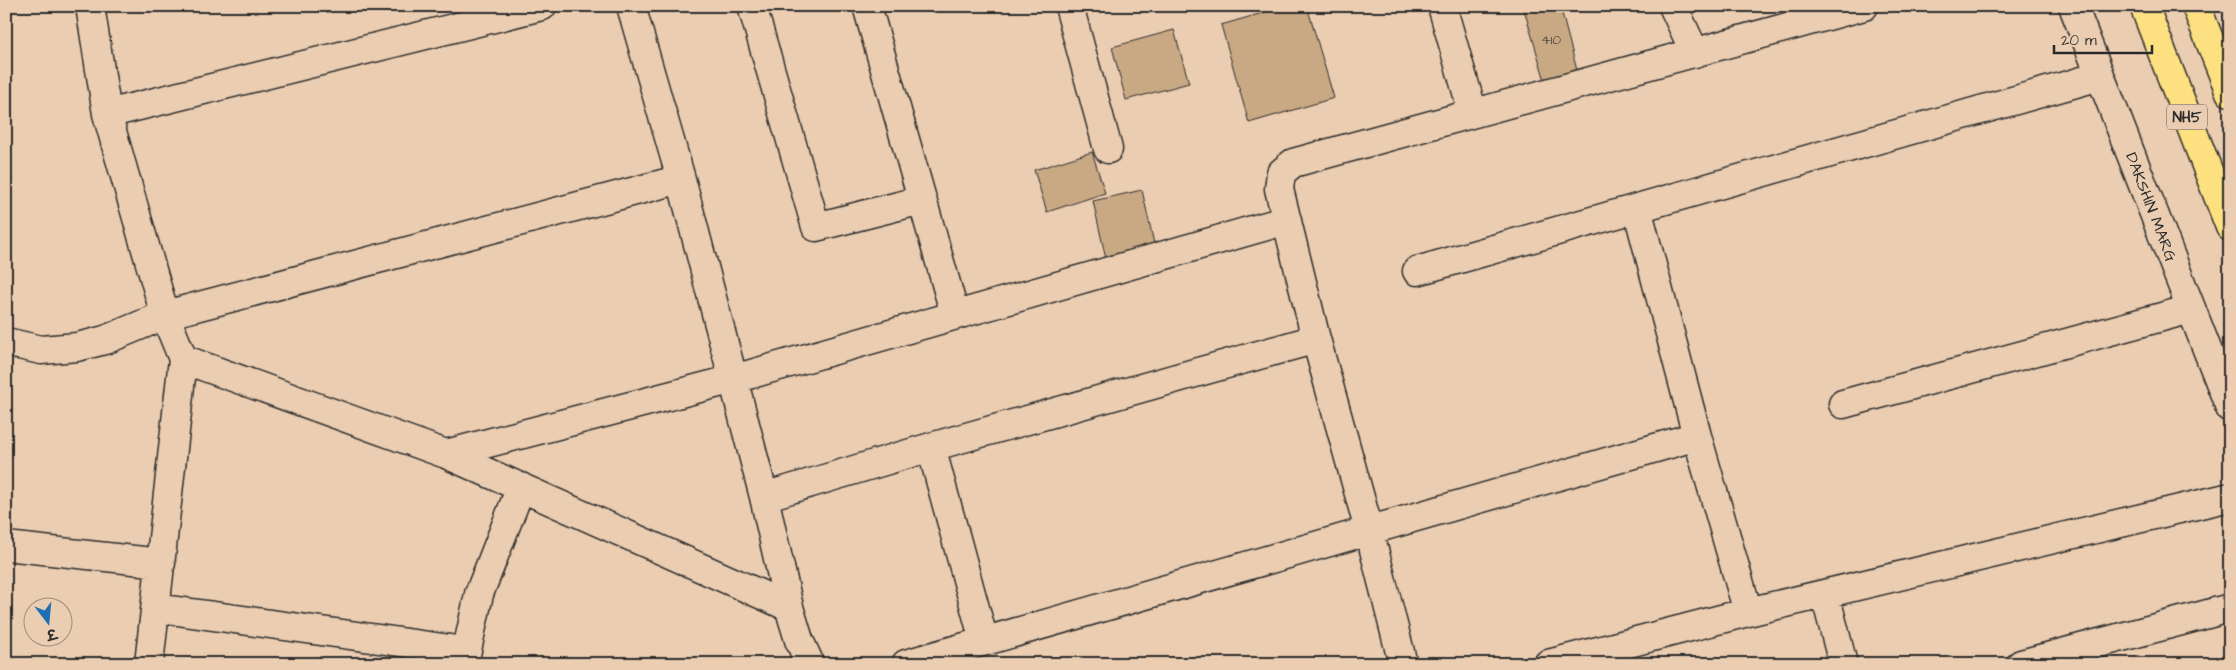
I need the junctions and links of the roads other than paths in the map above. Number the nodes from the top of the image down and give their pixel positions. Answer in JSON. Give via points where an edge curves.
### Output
{"nodes":[{"id":1,"x":90,"y":6,"type":"edge"},
{"id":2,"x":542,"y":6,"type":"edge"},
{"id":3,"x":631,"y":6,"type":"edge"},
{"id":4,"x":752,"y":6,"type":"edge"},
{"id":5,"x":866,"y":6,"type":"edge"},
{"id":6,"x":1069,"y":6,"type":"edge"},
{"id":7,"x":1442,"y":6,"type":"edge"},
{"id":8,"x":1673,"y":6,"type":"edge"},
{"id":9,"x":1864,"y":6,"type":"edge"},
{"id":10,"x":2073,"y":6,"type":"edge"},
{"id":11,"x":2144,"y":6,"type":"edge"},
{"id":12,"x":2196,"y":6,"type":"edge"},
{"id":13,"x":2209,"y":6,"type":"edge"},
{"id":14,"x":1695,"y":53,"type":"junction"},
{"id":15,"x":2230,"y":60,"type":"edge"},
{"id":16,"x":2100,"y":76,"type":"junction"},
{"id":17,"x":2230,"y":92,"type":"edge"},
{"id":18,"x":1473,"y":113,"type":"junction"},
{"id":19,"x":107,"y":114,"type":"junction"},
{"id":20,"x":1108,"y":149,"type":"dead end"},
{"id":21,"x":682,"y":179,"type":"junction"},
{"id":22,"x":922,"y":200,"type":"junction"},
{"id":23,"x":1637,"y":208,"type":"junction"},
{"id":24,"x":1288,"y":220,"type":"junction"},
{"id":25,"x":2230,"y":227,"type":"edge"},
{"id":26,"x":1417,"y":271,"type":"dead end"},
{"id":27,"x":2191,"y":309,"type":"junction"},
{"id":28,"x":165,"y":315,"type":"junction"},
{"id":29,"x":955,"y":316,"type":"junction"},
{"id":30,"x":1316,"y":339,"type":"junction"},
{"id":31,"x":6,"y":342,"type":"edge"},
{"id":32,"x":183,"y":359,"type":"junction"},
{"id":33,"x":734,"y":379,"type":"junction"},
{"id":34,"x":1843,"y":404,"type":"dead end"},
{"id":35,"x":2230,"y":408,"type":"edge"},
{"id":36,"x":1697,"y":436,"type":"junction"},
{"id":37,"x":931,"y":447,"type":"junction"},
{"id":38,"x":446,"y":454,"type":"junction"},
{"id":39,"x":521,"y":487,"type":"junction"},
{"id":40,"x":764,"y":497,"type":"junction"},
{"id":41,"x":2230,"y":497,"type":"edge"},
{"id":42,"x":1369,"y":530,"type":"junction"},
{"id":43,"x":6,"y":546,"type":"edge"},
{"id":44,"x":161,"y":563,"type":"junction"},
{"id":45,"x":1826,"y":594,"type":"junction"},
{"id":46,"x":789,"y":607,"type":"junction"},
{"id":47,"x":156,"y":608,"type":"junction"},
{"id":48,"x":2230,"y":608,"type":"edge"},
{"id":49,"x":1748,"y":612,"type":"junction"},
{"id":50,"x":984,"y":641,"type":"junction"},
{"id":51,"x":2084,"y":656,"type":"edge"},
{"id":52,"x":465,"y":657,"type":"edge"},
{"id":53,"x":149,"y":664,"type":"edge"},
{"id":54,"x":810,"y":664,"type":"edge"},
{"id":55,"x":906,"y":664,"type":"edge"},
{"id":56,"x":1403,"y":664,"type":"edge"},
{"id":57,"x":1548,"y":664,"type":"edge"},
{"id":58,"x":1843,"y":664,"type":"edge"},
{"id":59,"x":2020,"y":664,"type":"edge"}],
"edges":[{"from":1,"to":19,"type":"street"},
{"from":2,"to":19,"type":"street"},
{"from":3,"to":21,"type":"street"},
{"from":4,"to":22,"type":"street","via":[[816,227]]},
{"from":5,"to":22,"type":"street"},
{"from":6,"to":20,"type":"street"},
{"from":7,"to":18,"type":"street"},
{"from":8,"to":14,"type":"street"},
{"from":9,"to":14,"type":"street"},
{"from":10,"to":16,"type":"street","name":"DAKSHIN MARG"},
{"from":11,"to":25,"type":"highway","number":"NH5"},
{"from":12,"to":17,"type":"highway"},
{"from":13,"to":15,"type":"street"},
{"from":14,"to":18,"type":"street"},
{"from":16,"to":23,"type":"street"},
{"from":16,"to":27,"type":"street","name":"DAKSHIN MARG"},
{"from":18,"to":24,"type":"street","via":[[1293,163],[1281,173],[1279,189]]},
{"from":19,"to":28,"type":"street"},
{"from":21,"to":28,"type":"street"},
{"from":21,"to":33,"type":"street"},
{"from":22,"to":29,"type":"street"},
{"from":23,"to":26,"type":"street"},
{"from":23,"to":36,"type":"street"},
{"from":24,"to":29,"type":"street"},
{"from":24,"to":30,"type":"street"},
{"from":27,"to":34,"type":"street"},
{"from":27,"to":35,"type":"street","name":"DAKSHIN MARG"},
{"from":28,"to":31,"type":"street","via":[[105,340],[77,347],[41,350]]},
{"from":28,"to":32,"type":"street"},
{"from":29,"to":33,"type":"street"},
{"from":30,"to":37,"type":"street"},
{"from":30,"to":42,"type":"street"},
{"from":32,"to":38,"type":"street"},
{"from":32,"to":44,"type":"street"},
{"from":33,"to":38,"type":"street"},
{"from":33,"to":40,"type":"street"},
{"from":36,"to":42,"type":"street"},
{"from":36,"to":49,"type":"street"},
{"from":37,"to":40,"type":"street"},
{"from":37,"to":50,"type":"street"},
{"from":38,"to":39,"type":"street"},
{"from":39,"to":46,"type":"street"},
{"from":39,"to":52,"type":"street","via":[[479,594]]},
{"from":40,"to":46,"type":"street"},
{"from":41,"to":45,"type":"street"},
{"from":42,"to":50,"type":"street"},
{"from":42,"to":56,"type":"street"},
{"from":43,"to":44,"type":"street"},
{"from":44,"to":47,"type":"street"},
{"from":45,"to":49,"type":"street"},
{"from":45,"to":58,"type":"street"},
{"from":46,"to":54,"type":"street"},
{"from":47,"to":52,"type":"street"},
{"from":47,"to":53,"type":"street"},
{"from":48,"to":51,"type":"street"},
{"from":49,"to":57,"type":"street"},
{"from":50,"to":55,"type":"street"},
{"from":51,"to":59,"type":"street"}]}
